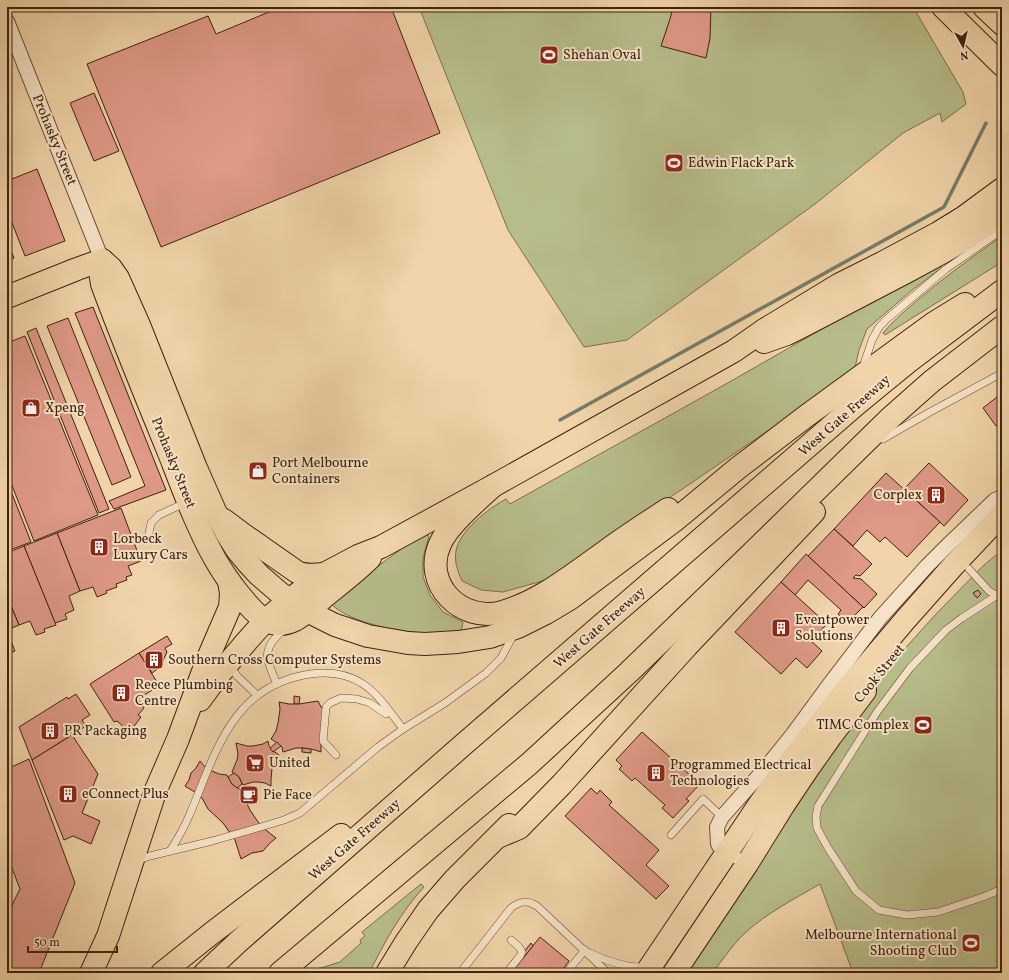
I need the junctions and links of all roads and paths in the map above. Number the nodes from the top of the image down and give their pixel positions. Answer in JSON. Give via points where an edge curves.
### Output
{"nodes":[{"id":1,"x":943,"y":7,"type":"edge"},
{"id":2,"x":984,"y":7,"type":"edge"},
{"id":3,"x":7,"y":21,"type":"edge"},
{"id":4,"x":1002,"y":24,"type":"edge"},
{"id":5,"x":13,"y":52,"type":"edge"},
{"id":6,"x":1002,"y":65,"type":"edge"},
{"id":7,"x":1002,"y":182,"type":"edge"},
{"id":8,"x":1002,"y":188,"type":"edge"},
{"id":9,"x":981,"y":204,"type":"junction"},
{"id":10,"x":1002,"y":214,"type":"edge"},
{"id":11,"x":1002,"y":230,"type":"edge"},
{"id":12,"x":102,"y":260,"type":"junction"},
{"id":13,"x":1002,"y":283,"type":"edge"},
{"id":14,"x":1002,"y":291,"type":"edge"},
{"id":15,"x":7,"y":296,"type":"edge"},
{"id":16,"x":1002,"y":327,"type":"edge"},
{"id":17,"x":734,"y":351,"type":"junction"},
{"id":18,"x":1002,"y":373,"type":"edge"},
{"id":19,"x":860,"y":377,"type":"junction"},
{"id":20,"x":886,"y":429,"type":"junction"},
{"id":21,"x":738,"y":468,"type":"junction"},
{"id":22,"x":492,"y":486,"type":"junction"},
{"id":23,"x":1002,"y":497,"type":"edge"},
{"id":24,"x":202,"y":500,"type":"junction"},
{"id":25,"x":1002,"y":514,"type":"edge"},
{"id":26,"x":149,"y":533,"type":"dead end"},
{"id":27,"x":1002,"y":535,"type":"edge"},
{"id":28,"x":381,"y":547,"type":"junction"},
{"id":29,"x":746,"y":559,"type":"junction"},
{"id":30,"x":969,"y":569,"type":"junction"},
{"id":31,"x":324,"y":574,"type":"junction"},
{"id":32,"x":229,"y":581,"type":"junction"},
{"id":33,"x":999,"y":594,"type":"edge"},
{"id":34,"x":297,"y":610,"type":"junction"},
{"id":35,"x":265,"y":621,"type":"junction"},
{"id":36,"x":518,"y":627,"type":"junction"},
{"id":37,"x":849,"y":660,"type":"junction"},
{"id":38,"x":229,"y":662,"type":"junction"},
{"id":39,"x":277,"y":684,"type":"junction"},
{"id":40,"x":851,"y":684,"type":"junction"},
{"id":41,"x":257,"y":695,"type":"junction"},
{"id":42,"x":386,"y":714,"type":"dead end"},
{"id":43,"x":403,"y":729,"type":"junction"},
{"id":44,"x":178,"y":739,"type":"junction"},
{"id":45,"x":464,"y":744,"type":"junction"},
{"id":46,"x":336,"y":755,"type":"dead end"},
{"id":47,"x":722,"y":817,"type":"junction"},
{"id":48,"x":671,"y":835,"type":"dead end"},
{"id":49,"x":500,"y":836,"type":"junction"},
{"id":50,"x":170,"y":851,"type":"junction"},
{"id":51,"x":727,"y":852,"type":"junction"},
{"id":52,"x":132,"y":863,"type":"junction"},
{"id":53,"x":746,"y":864,"type":"junction"},
{"id":54,"x":1002,"y":889,"type":"edge"},
{"id":55,"x":510,"y":940,"type":"dead end"},
{"id":56,"x":584,"y":950,"type":"junction"},
{"id":57,"x":649,"y":969,"type":"edge"},
{"id":58,"x":508,"y":971,"type":"dead end"},
{"id":59,"x":91,"y":973,"type":"edge"},
{"id":60,"x":162,"y":973,"type":"edge"},
{"id":61,"x":205,"y":973,"type":"edge"},
{"id":62,"x":280,"y":973,"type":"edge"},
{"id":63,"x":387,"y":973,"type":"edge"},
{"id":64,"x":460,"y":973,"type":"edge"},
{"id":65,"x":566,"y":973,"type":"edge"},
{"id":66,"x":608,"y":973,"type":"edge"},
{"id":67,"x":674,"y":973,"type":"edge"}],
"edges":[{"from":1,"to":6,"type":"main road"},
{"from":2,"to":4,"type":"main road"},
{"from":3,"to":5,"type":"street","name":"Prohasky Street"},
{"from":5,"to":12,"type":"street","name":"Prohasky Street"},
{"from":7,"to":9,"type":"main road"},
{"from":8,"to":9,"type":"main road"},
{"from":9,"to":17,"type":"main road","via":[[938,233],[834,288]]},
{"from":10,"to":17,"type":"main road","via":[[943,252],[803,326],[769,341]]},
{"from":11,"to":19,"type":"lane","via":[[946,269],[879,327]]},
{"from":12,"to":15,"type":"main road"},
{"from":12,"to":24,"type":"main road","name":"Prohasky Street","via":[[118,278],[139,325],[193,461]]},
{"from":13,"to":19,"type":"main road","via":[[934,322]]},
{"from":14,"to":45,"type":"main road","name":"West Gate Freeway","via":[[858,403]]},
{"from":16,"to":20,"type":"main road","via":[[932,381]]},
{"from":17,"to":22,"type":"main road"},
{"from":18,"to":20,"type":"lane","via":[[930,412]]},
{"from":19,"to":21,"type":"main road"},
{"from":20,"to":29,"type":"main road"},
{"from":20,"to":49,"type":"main road","via":[[877,446],[687,646],[562,784],[519,828]]},
{"from":21,"to":22,"type":"main road","via":[[664,511],[560,584],[514,608],[494,614],[462,608],[452,601],[439,582],[436,567],[437,553],[444,535]]},
{"from":21,"to":36,"type":"main road","name":"Prohasky Street","via":[[674,521],[583,589],[546,613]]},
{"from":22,"to":28,"type":"main road"},
{"from":23,"to":37,"type":"street","via":[[995,500],[926,567],[880,618]]},
{"from":24,"to":26,"type":"lane","via":[[159,515],[151,523]]},
{"from":24,"to":31,"type":"main road","via":[[249,539],[297,572],[310,575]]},
{"from":24,"to":32,"type":"main road","name":"Prohasky Street","via":[[208,546]]},
{"from":24,"to":34,"type":"main road","name":"Prohasky Street","via":[[247,562]]},
{"from":25,"to":40,"type":"main road","name":"Cook Street","via":[[953,566]]},
{"from":27,"to":30,"type":"main road","name":"Cook Street"},
{"from":28,"to":31,"type":"main road"},
{"from":28,"to":34,"type":"main road","via":[[365,563]]},
{"from":29,"to":49,"type":"main road","via":[[656,666]]},
{"from":29,"to":62,"type":"main road","via":[[529,764]]},
{"from":30,"to":33,"type":"lane","via":[[989,591]]},
{"from":30,"to":53,"type":"main road","name":"Cook Street","via":[[861,696],[799,782]]},
{"from":31,"to":34,"type":"main road"},
{"from":32,"to":35,"type":"main road","name":"Prohasky Street"},
{"from":32,"to":44,"type":"main road","via":[[230,607]]},
{"from":33,"to":54,"type":"lane","via":[[946,630],[910,668],[877,712],[822,799],[816,817],[817,828],[856,891],[879,910],[907,915],[938,912]]},
{"from":34,"to":35,"type":"main road"},
{"from":34,"to":36,"type":"main road","name":"Prohasky Street","via":[[363,634],[408,643],[458,642],[490,637]]},
{"from":34,"to":39,"type":"lane","via":[[267,652],[268,664]]},
{"from":35,"to":38,"type":"main road"},
{"from":36,"to":43,"type":"lane","via":[[501,658],[486,673],[441,706]]},
{"from":37,"to":40,"type":"street","name":"Cook Street"},
{"from":37,"to":47,"type":"street","via":[[764,770]]},
{"from":38,"to":41,"type":"lane","via":[[237,676]]},
{"from":38,"to":44,"type":"main road","via":[[198,702]]},
{"from":39,"to":41,"type":"lane"},
{"from":39,"to":43,"type":"lane","via":[[300,676],[324,673],[348,677],[359,681],[372,691]]},
{"from":40,"to":51,"type":"main road","name":"Cook Street","via":[[785,768]]},
{"from":41,"to":50,"type":"lane","via":[[224,735],[188,818]]},
{"from":42,"to":46,"type":"lane","via":[[370,703],[357,699],[340,698],[330,702],[326,707],[323,741]]},
{"from":43,"to":50,"type":"lane","via":[[293,817]]},
{"from":44,"to":52,"type":"main road","via":[[155,792]]},
{"from":45,"to":60,"type":"main road"},
{"from":45,"to":61,"type":"main road","name":"West Gate Freeway"},
{"from":47,"to":48,"type":"lane","via":[[703,799]]},
{"from":47,"to":51,"type":"street","via":[[717,827],[718,844]]},
{"from":49,"to":63,"type":"main road","via":[[455,879],[428,910]]},
{"from":50,"to":52,"type":"lane"},
{"from":51,"to":53,"type":"street"},
{"from":51,"to":57,"type":"main road","name":"Cook Street"},
{"from":52,"to":59,"type":"main road","via":[[108,936]]},
{"from":53,"to":67,"type":"main road","name":"Cook Street"},
{"from":55,"to":58,"type":"lane","via":[[522,952]]},
{"from":56,"to":57,"type":"lane","via":[[600,958]]},
{"from":56,"to":64,"type":"lane","via":[[537,906],[530,902],[522,902],[511,908]]},
{"from":56,"to":65,"type":"lane"},
{"from":56,"to":66,"type":"lane"}]}
